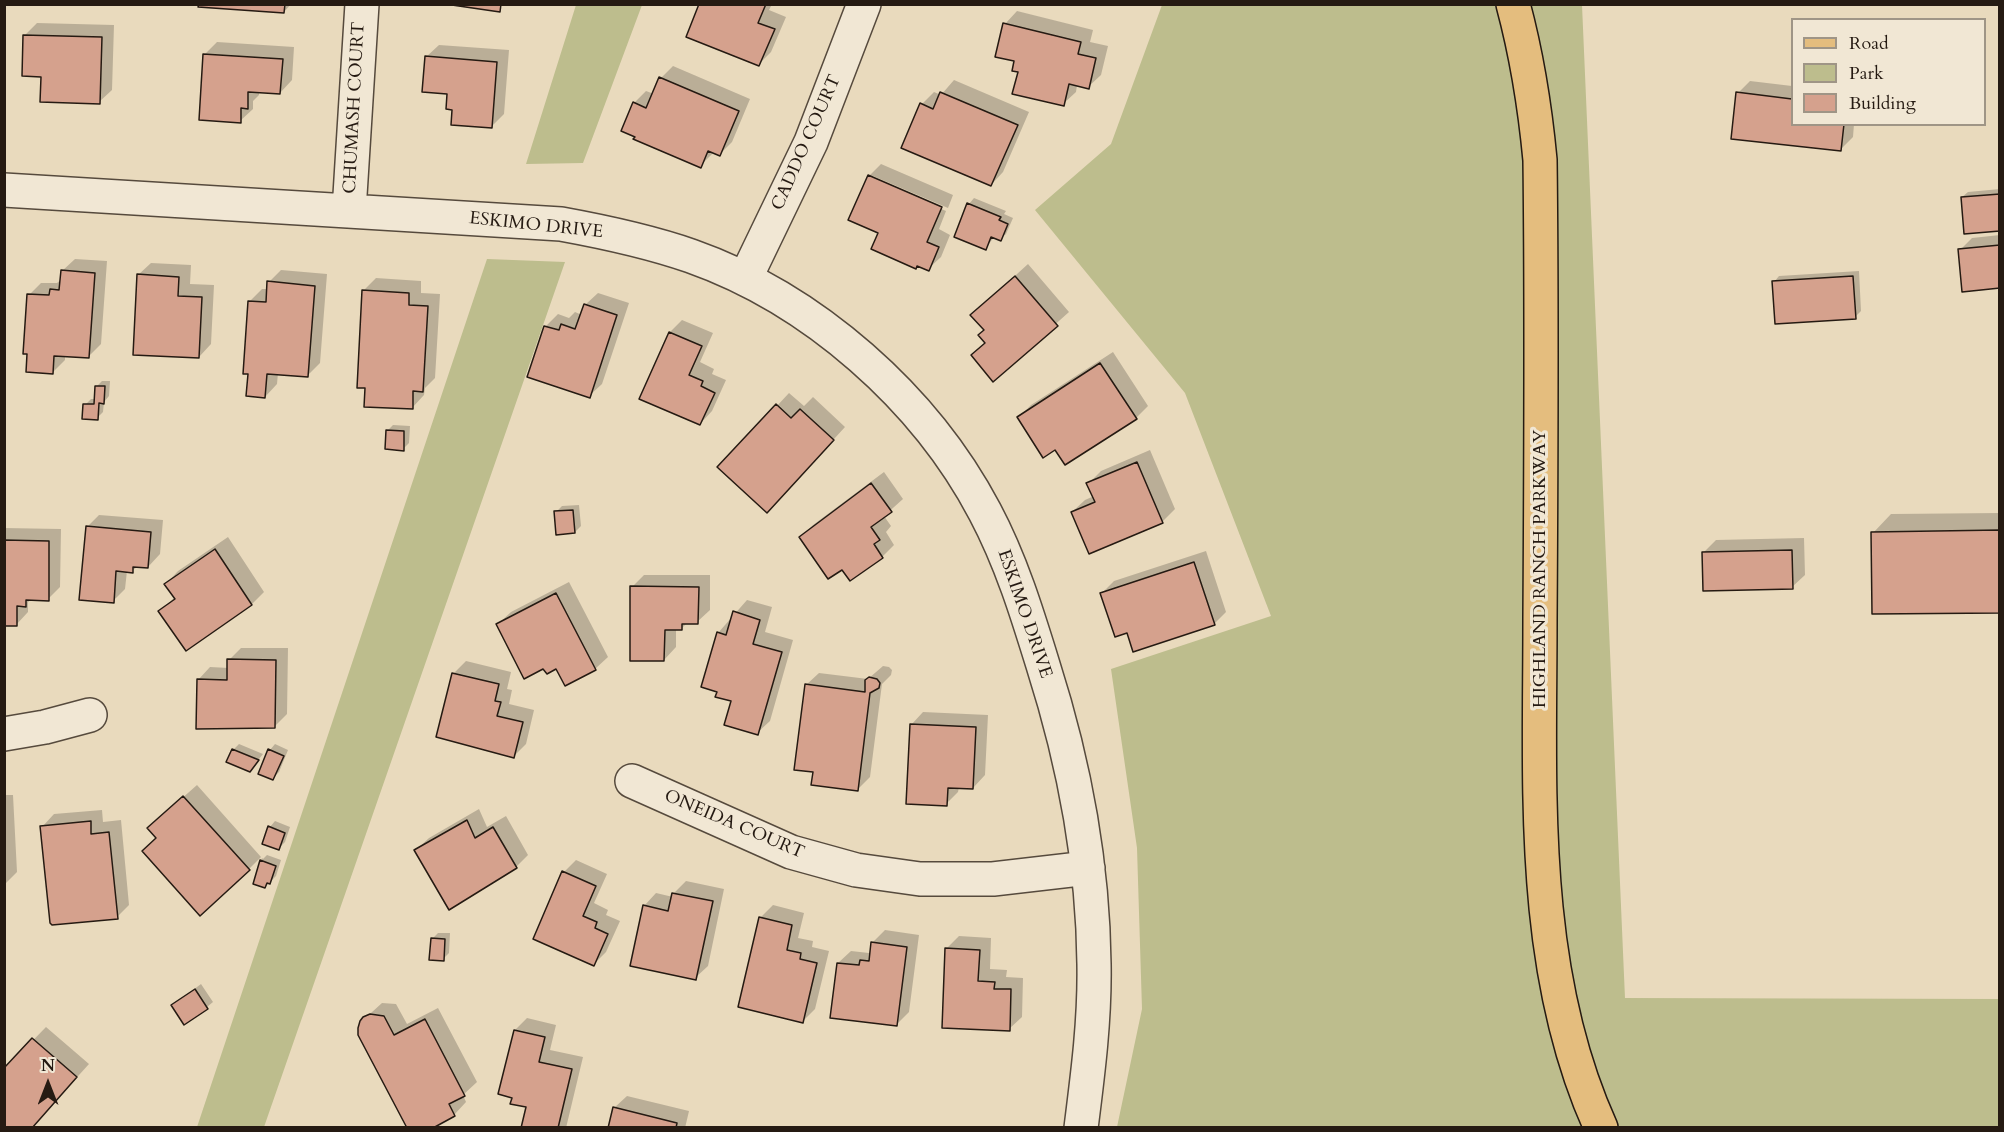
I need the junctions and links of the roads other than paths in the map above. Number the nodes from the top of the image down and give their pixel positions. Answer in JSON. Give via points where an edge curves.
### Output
{"nodes":[{"id":1,"x":362,"y":4,"type":"edge"},
{"id":2,"x":864,"y":4,"type":"edge"},
{"id":3,"x":1513,"y":4,"type":"edge"},
{"id":4,"x":4,"y":190,"type":"edge"},
{"id":5,"x":349,"y":211,"type":"junction"},
{"id":6,"x":745,"y":279,"type":"junction"},
{"id":7,"x":90,"y":715,"type":"dead end"},
{"id":8,"x":4,"y":734,"type":"edge"},
{"id":9,"x":632,"y":781,"type":"dead end"},
{"id":10,"x":1088,"y":868,"type":"junction"},
{"id":11,"x":1081,"y":1128,"type":"edge"},
{"id":12,"x":1601,"y":1128,"type":"edge"}],
"edges":[{"from":1,"to":5,"type":"street","name":"CHUMASH COURT"},
{"from":2,"to":6,"type":"street","name":"CADDO COURT","via":[[811,142]]},
{"from":3,"to":12,"type":"main road","name":"HIGHLAND RANCH PARKWAY","via":[[1535,105],[1540,160],[1541,836],[1552,956],[1562,1009]]},
{"from":4,"to":5,"type":"street","name":"ESKIMO DRIVE"},
{"from":5,"to":6,"type":"street","name":"ESKIMO DRIVE","via":[[561,224],[629,237],[693,256]]},
{"from":6,"to":10,"type":"street","name":"ESKIMO DRIVE","via":[[804,314],[859,355],[907,402],[948,453],[985,511],[1015,576],[1052,694],[1074,778]]},
{"from":7,"to":8,"type":"street"},
{"from":9,"to":10,"type":"street","name":"ONEIDA COURT","via":[[791,852],[855,870],[920,879],[993,879]]},
{"from":10,"to":11,"type":"street","name":"ESKIMO DRIVE","via":[[1094,965],[1090,1060]]}]}
